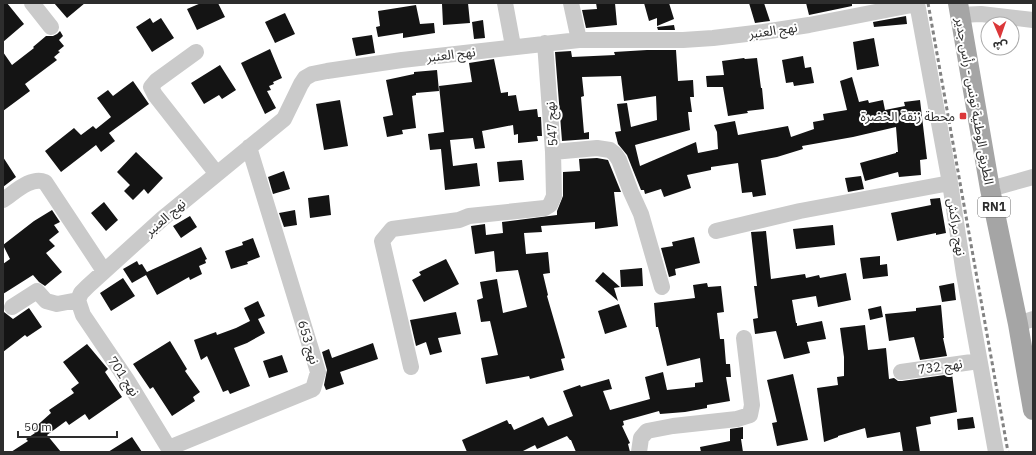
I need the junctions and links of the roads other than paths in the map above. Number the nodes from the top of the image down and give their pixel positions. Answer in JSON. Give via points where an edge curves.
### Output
{"nodes":[{"id":1,"x":32,"y":3,"type":"edge"},
{"id":2,"x":505,"y":3,"type":"edge"},
{"id":3,"x":571,"y":3,"type":"edge"},
{"id":4,"x":917,"y":4,"type":"edge"},
{"id":5,"x":959,"y":9,"type":"edge"},
{"id":6,"x":1033,"y":20,"type":"edge"},
{"id":7,"x":51,"y":27,"type":"dead end"},
{"id":8,"x":579,"y":40,"type":"junction"},
{"id":9,"x":545,"y":43,"type":"junction"},
{"id":10,"x":512,"y":46,"type":"junction"},
{"id":11,"x":196,"y":52,"type":"dead end"},
{"id":12,"x":249,"y":147,"type":"junction"},
{"id":13,"x":553,"y":152,"type":"junction"},
{"id":14,"x":217,"y":174,"type":"junction"},
{"id":15,"x":1033,"y":177,"type":"edge"},
{"id":16,"x":950,"y":183,"type":"junction"},
{"id":17,"x":990,"y":189,"type":"junction"},
{"id":18,"x":3,"y":200,"type":"edge"},
{"id":19,"x":716,"y":231,"type":"dead end"},
{"id":20,"x":104,"y":271,"type":"junction"},
{"id":21,"x":662,"y":287,"type":"dead end"},
{"id":22,"x":78,"y":300,"type":"junction"},
{"id":23,"x":12,"y":307,"type":"dead end"},
{"id":24,"x":1026,"y":322,"type":"edge"},
{"id":25,"x":744,"y":338,"type":"dead end"},
{"id":26,"x":979,"y":361,"type":"junction"},
{"id":27,"x":411,"y":367,"type":"dead end"},
{"id":28,"x":902,"y":372,"type":"dead end"},
{"id":29,"x":1033,"y":410,"type":"edge"},
{"id":30,"x":170,"y":450,"type":"edge"},
{"id":31,"x":640,"y":452,"type":"edge"},
{"id":32,"x":996,"y":452,"type":"edge"}],
"edges":[{"from":1,"to":7,"type":"street"},
{"from":2,"to":10,"type":"street"},
{"from":3,"to":8,"type":"street"},
{"from":4,"to":8,"type":"street","name":"نهج العنبر","via":[[809,25],[713,38]]},
{"from":4,"to":16,"type":"street","name":"نهج مراكش"},
{"from":5,"to":6,"type":"street"},
{"from":5,"to":17,"type":"main road","name":"الطريق الوطنية تونس - رأس جدير","number":"RN1"},
{"from":8,"to":9,"type":"street","name":"نهج العنبر"},
{"from":9,"to":10,"type":"street","name":"نهج العنبر"},
{"from":9,"to":13,"type":"street","name":"نهج 547"},
{"from":10,"to":12,"type":"street","name":"نهج العنبر","via":[[312,74],[301,84],[284,119]]},
{"from":11,"to":14,"type":"street","via":[[151,87]]},
{"from":12,"to":14,"type":"street","name":"نهج العنبر"},
{"from":12,"to":30,"type":"street","name":"نهج 653","via":[[318,372],[313,389]]},
{"from":13,"to":21,"type":"street","via":[[597,148],[610,150],[615,154],[641,214]]},
{"from":13,"to":27,"type":"street","name":"نهج 547","via":[[554,196],[550,205],[545,208],[468,216],[459,220],[392,229],[382,241]]},
{"from":14,"to":20,"type":"street","name":"نهج العنبر"},
{"from":15,"to":17,"type":"street"},
{"from":16,"to":19,"type":"street","via":[[800,211]]},
{"from":16,"to":26,"type":"street","name":"نهج مراكش"},
{"from":17,"to":24,"type":"main road","name":"الطريق الوطنية تونس - رأس جدير","number":"RN1"},
{"from":18,"to":20,"type":"street","via":[[33,181],[45,182]]},
{"from":20,"to":22,"type":"street","name":"نهج العنبر","via":[[81,293]]},
{"from":22,"to":23,"type":"street","via":[[58,304],[46,301],[37,291]]},
{"from":22,"to":30,"type":"street","name":"نهج 701","via":[[83,315]]},
{"from":24,"to":29,"type":"main road","name":"الطريق الوطنية تونس - رأس جدير","number":"RN1"},
{"from":25,"to":31,"type":"street","via":[[752,405],[750,415],[647,431],[641,438]]},
{"from":26,"to":28,"type":"street","name":"نهج 732"},
{"from":26,"to":32,"type":"street","name":"نهج مراكش"}]}
